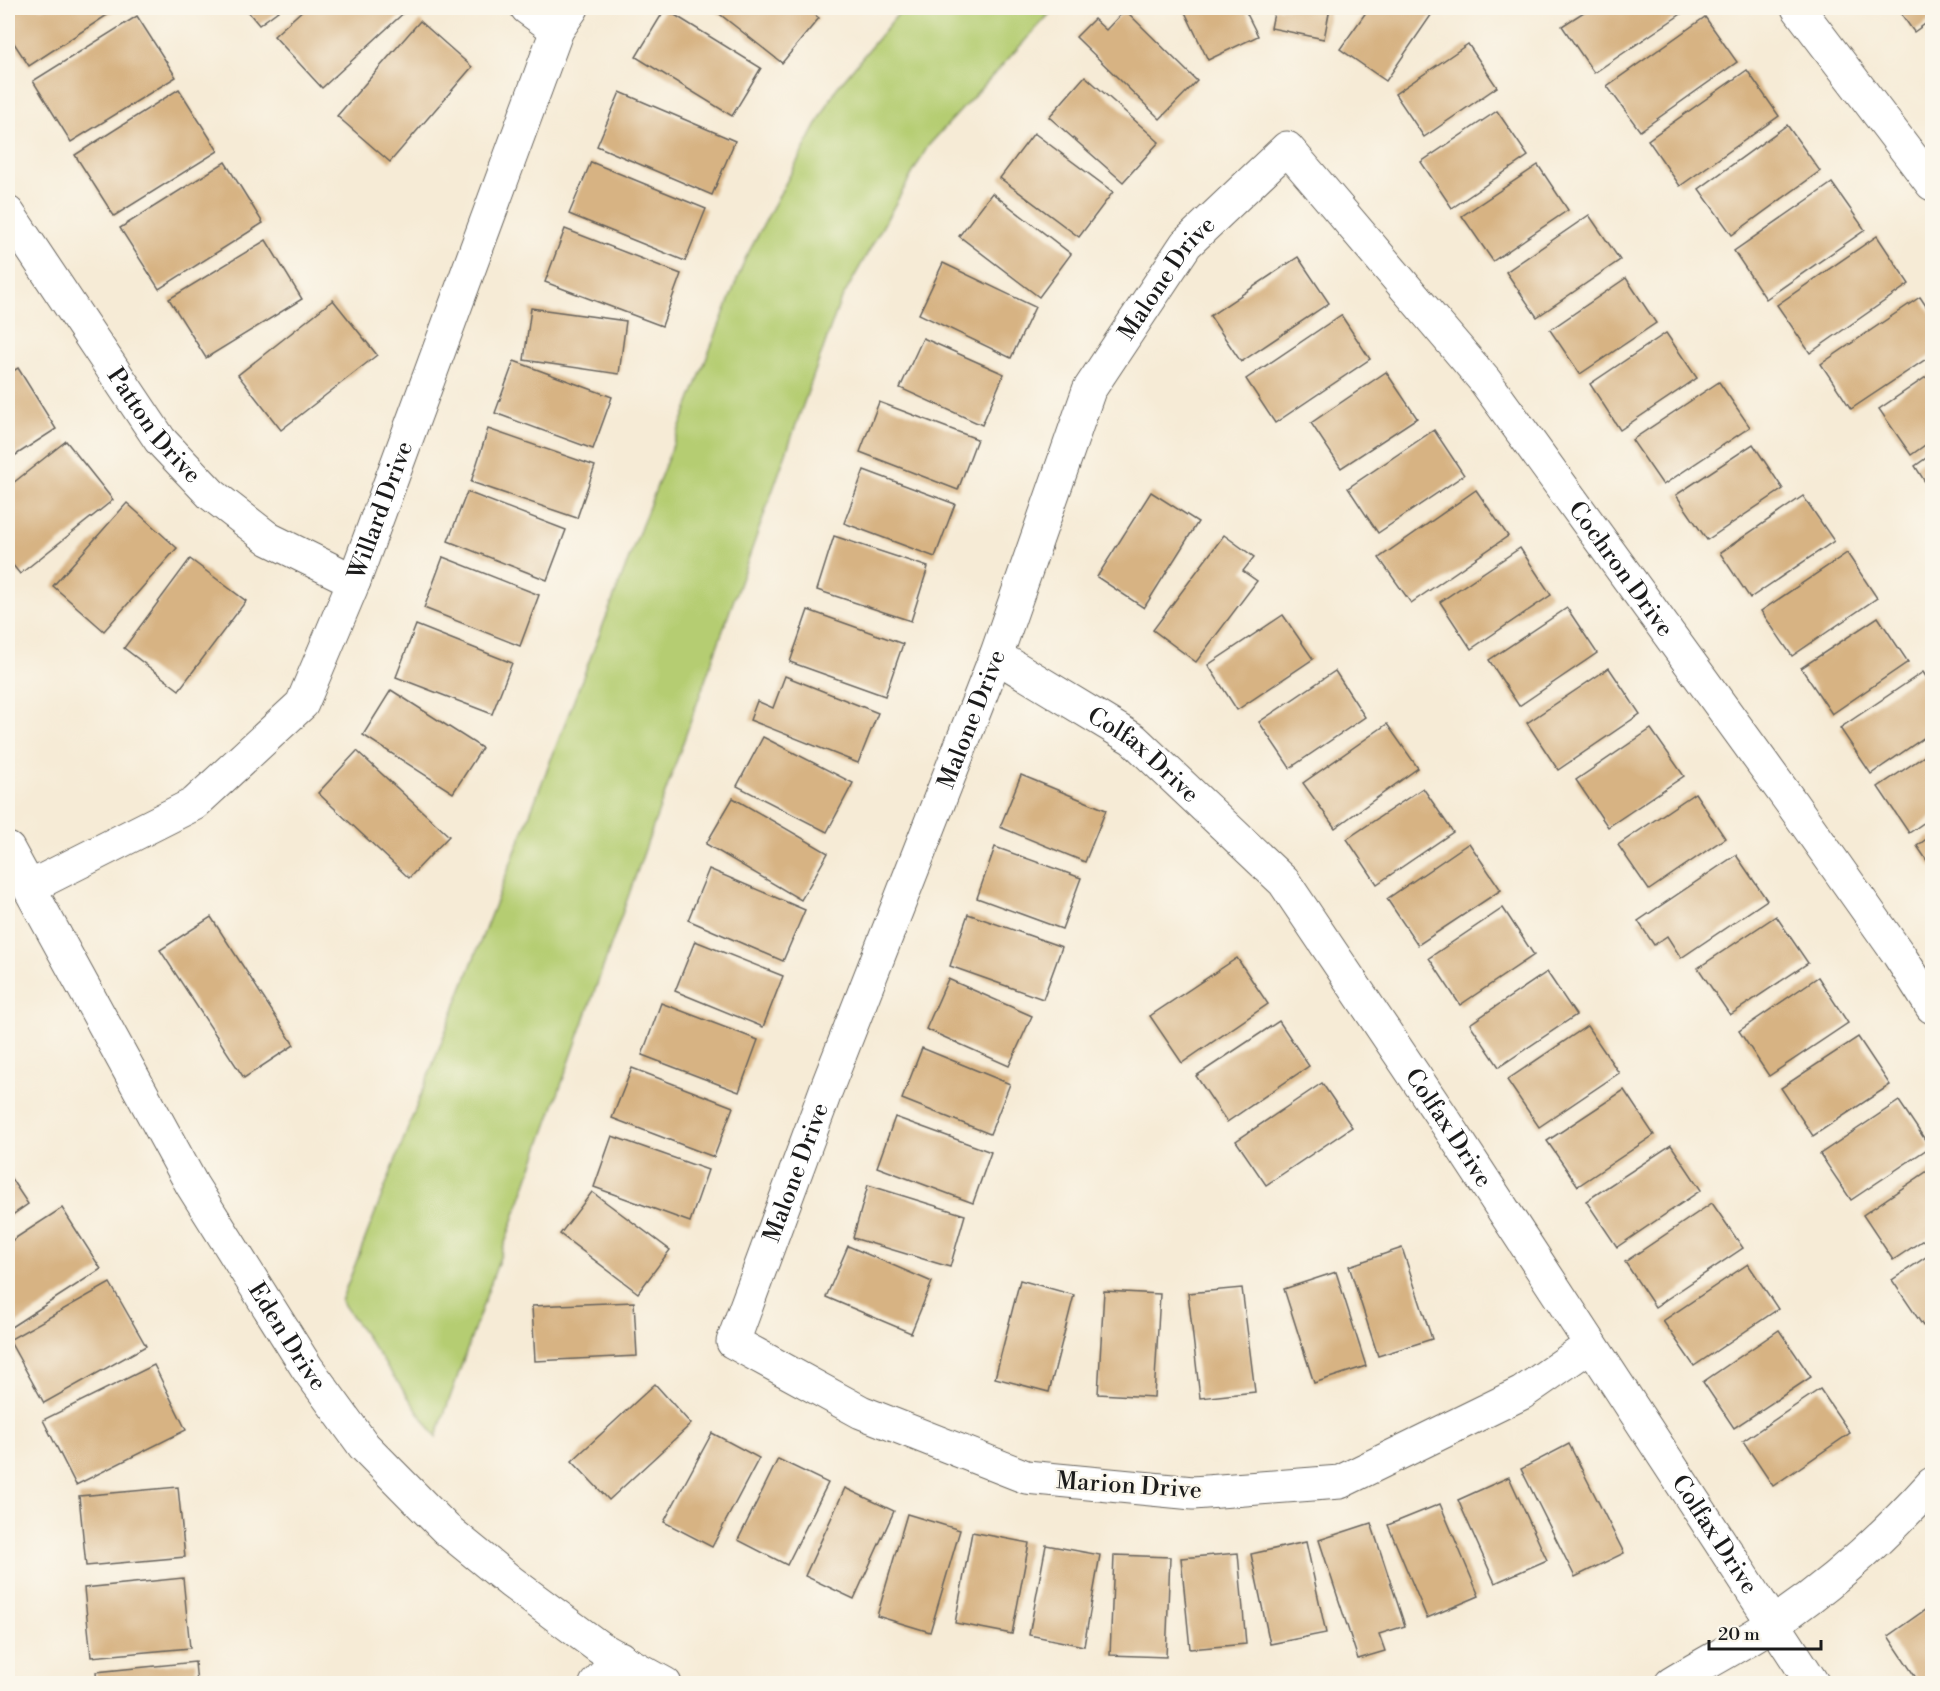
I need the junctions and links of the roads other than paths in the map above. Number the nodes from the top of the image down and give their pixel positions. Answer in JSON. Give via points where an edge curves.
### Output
{"nodes":[{"id":1,"x":527,"y":8,"type":"edge"},
{"id":2,"x":1798,"y":8,"type":"edge"},
{"id":3,"x":564,"y":19,"type":"edge"},
{"id":4,"x":1287,"y":147,"type":"joint"},
{"id":5,"x":1932,"y":184,"type":"edge"},
{"id":6,"x":8,"y":213,"type":"edge"},
{"id":7,"x":354,"y":581,"type":"junction"},
{"id":8,"x":996,"y":656,"type":"junction"},
{"id":9,"x":8,"y":849,"type":"edge"},
{"id":10,"x":30,"y":887,"type":"junction"},
{"id":11,"x":1932,"y":1007,"type":"edge"},
{"id":12,"x":733,"y":1342,"type":"joint"},
{"id":13,"x":1591,"y":1345,"type":"junction"},
{"id":14,"x":1932,"y":1484,"type":"edge"},
{"id":15,"x":1774,"y":1623,"type":"junction"},
{"id":16,"x":620,"y":1658,"type":"junction"},
{"id":17,"x":596,"y":1683,"type":"edge"},
{"id":18,"x":665,"y":1683,"type":"edge"},
{"id":19,"x":1671,"y":1683,"type":"edge"},
{"id":20,"x":1813,"y":1683,"type":"edge"}],
"edges":[{"from":1,"to":3,"type":"street"},
{"from":2,"to":5,"type":"street"},
{"from":3,"to":7,"type":"street","name":"Willard Drive"},
{"from":4,"to":8,"type":"street","name":"Malone Drive","via":[[1186,244],[1089,390]]},
{"from":4,"to":11,"type":"street","name":"Cochron Drive","via":[[1485,381],[1783,792]]},
{"from":6,"to":7,"type":"street","name":"Patton Drive","via":[[160,440],[211,494],[269,539]]},
{"from":7,"to":10,"type":"street","name":"Willard Drive","via":[[302,704],[194,804]]},
{"from":8,"to":12,"type":"street","name":"Malone Drive","via":[[826,1090]]},
{"from":8,"to":13,"type":"street","name":"Colfax Drive","via":[[1133,740],[1284,882]]},
{"from":9,"to":10,"type":"street","name":"Eden Drive"},
{"from":10,"to":16,"type":"street","name":"Eden Drive","via":[[192,1185],[307,1368],[364,1446],[446,1529],[600,1648]]},
{"from":12,"to":13,"type":"street","name":"Marion Drive","via":[[861,1412],[1026,1477],[1192,1493],[1340,1482],[1522,1393]]},
{"from":13,"to":15,"type":"street","name":"Colfax Drive"},
{"from":14,"to":15,"type":"street","via":[[1907,1512],[1829,1582]]},
{"from":15,"to":19,"type":"street"},
{"from":15,"to":20,"type":"street","name":"Colfax Drive"},
{"from":16,"to":17,"type":"street"},
{"from":16,"to":18,"type":"street","name":"Eden Drive"}]}
